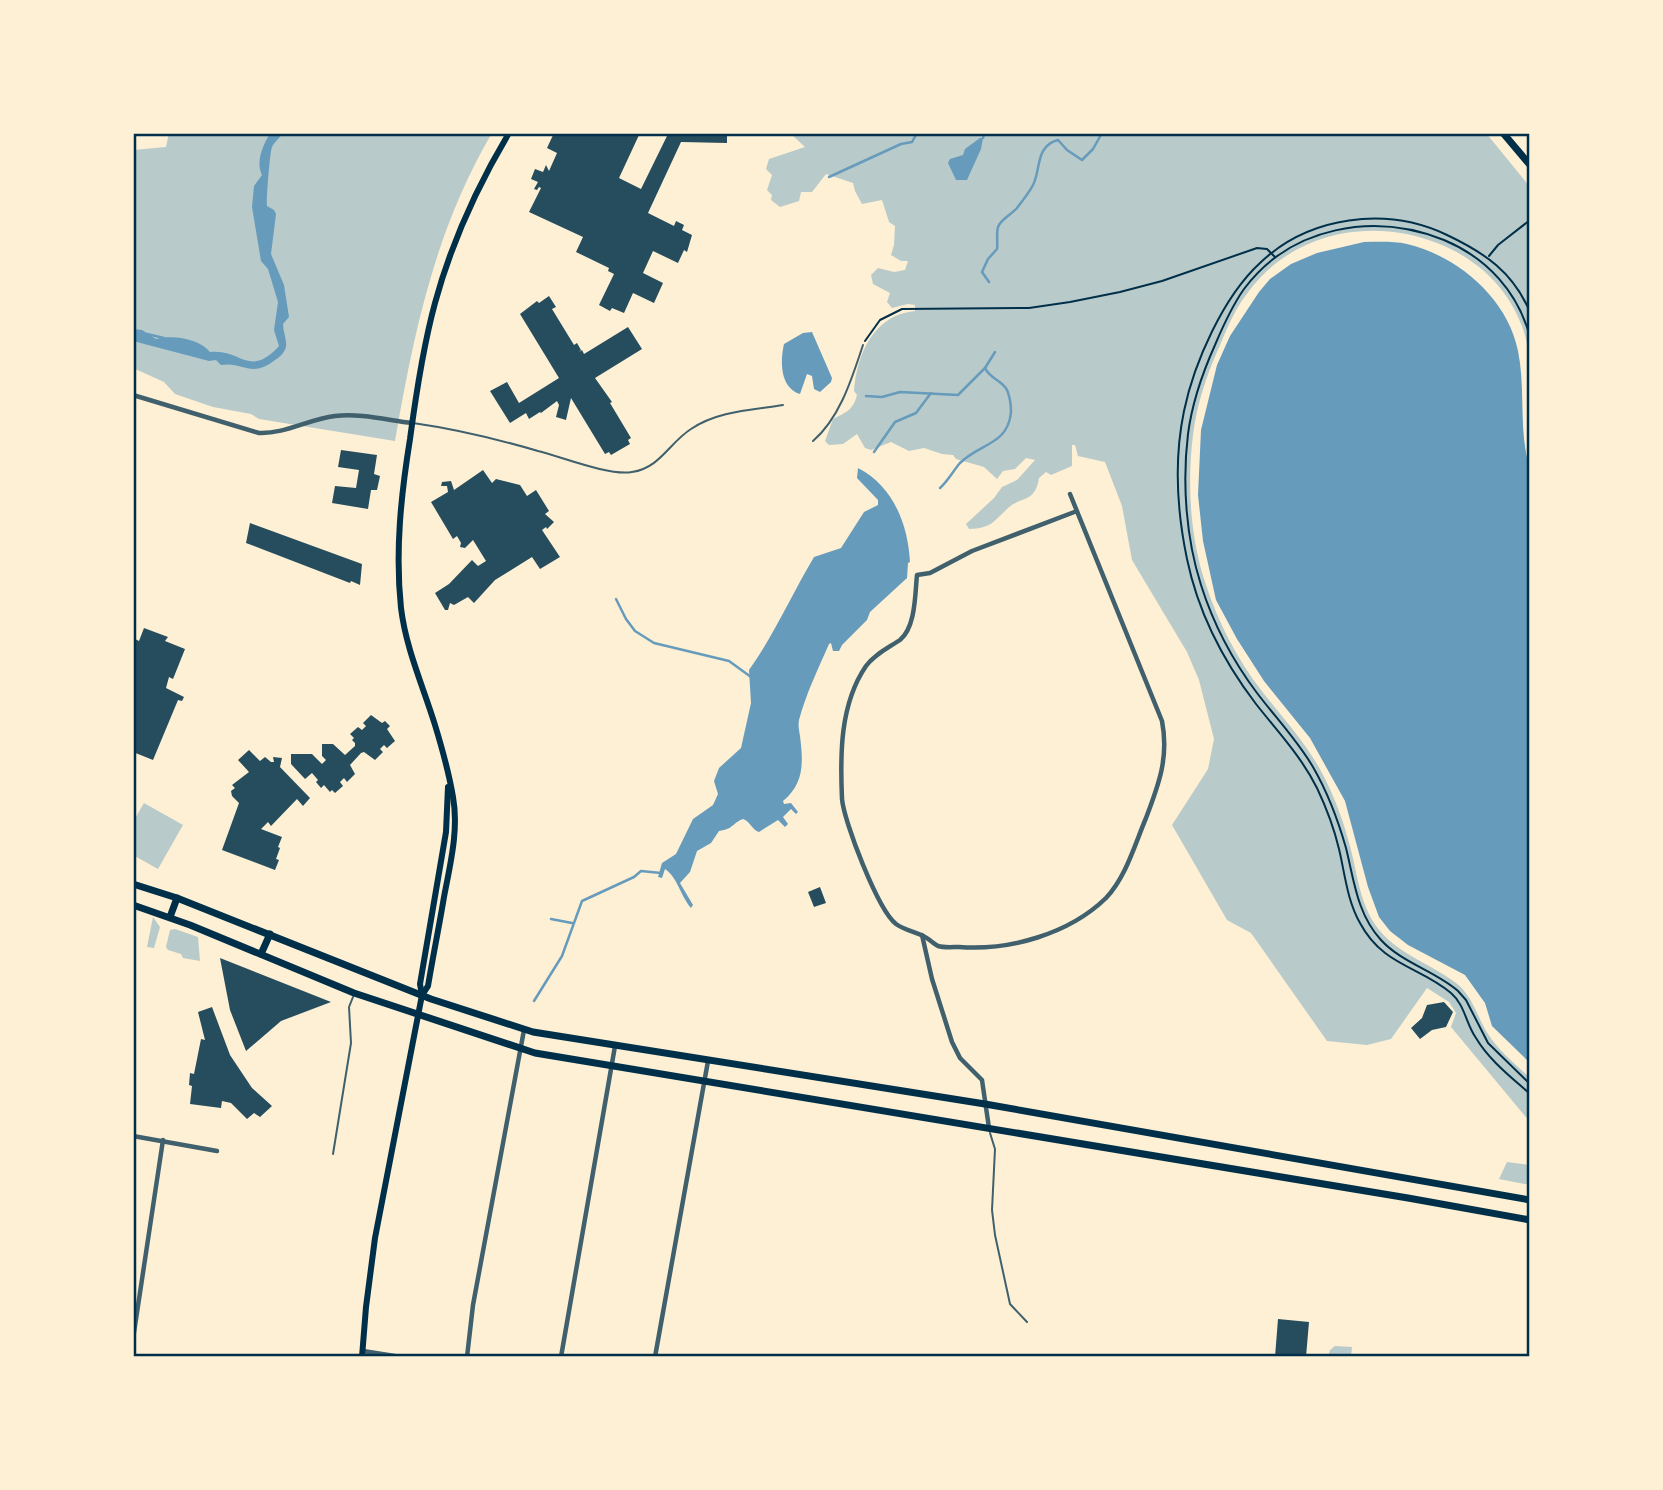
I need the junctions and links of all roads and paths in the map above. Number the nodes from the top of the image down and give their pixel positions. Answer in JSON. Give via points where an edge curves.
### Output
{"nodes":[{"id":1,"x":509,"y":133,"type":"edge"},
{"id":2,"x":1503,"y":133,"type":"edge"},
{"id":3,"x":1530,"y":165,"type":"edge"},
{"id":4,"x":1530,"y":220,"type":"edge"},
{"id":5,"x":1271,"y":253,"type":"junction"},
{"id":6,"x":1488,"y":257,"type":"junction"},
{"id":7,"x":1276,"y":258,"type":"junction"},
{"id":8,"x":1530,"y":312,"type":"edge"},
{"id":9,"x":1530,"y":337,"type":"edge"},
{"id":10,"x":863,"y":345,"type":"joint"},
{"id":11,"x":133,"y":395,"type":"edge"},
{"id":12,"x":783,"y":405,"type":"dead end"},
{"id":13,"x":412,"y":423,"type":"junction"},
{"id":14,"x":813,"y":441,"type":"dead end"},
{"id":15,"x":1070,"y":494,"type":"dead end"},
{"id":16,"x":1077,"y":511,"type":"junction"},
{"id":17,"x":133,"y":884,"type":"edge"},
{"id":18,"x":177,"y":898,"type":"junction"},
{"id":19,"x":133,"y":905,"type":"edge"},
{"id":20,"x":170,"y":917,"type":"junction"},
{"id":21,"x":270,"y":934,"type":"junction"},
{"id":22,"x":922,"y":935,"type":"junction"},
{"id":23,"x":261,"y":954,"type":"junction"},
{"id":24,"x":354,"y":993,"type":"junction"},
{"id":25,"x":422,"y":995,"type":"junction"},
{"id":26,"x":418,"y":1014,"type":"junction"},
{"id":27,"x":524,"y":1030,"type":"junction"},
{"id":28,"x":615,"y":1045,"type":"junction"},
{"id":29,"x":520,"y":1049,"type":"junction"},
{"id":30,"x":708,"y":1061,"type":"junction"},
{"id":31,"x":611,"y":1066,"type":"junction"},
{"id":32,"x":704,"y":1081,"type":"junction"},
{"id":33,"x":1530,"y":1084,"type":"edge"},
{"id":34,"x":1530,"y":1094,"type":"edge"},
{"id":35,"x":985,"y":1104,"type":"junction"},
{"id":36,"x":989,"y":1128,"type":"junction"},
{"id":37,"x":133,"y":1136,"type":"edge"},
{"id":38,"x":163,"y":1140,"type":"junction"},
{"id":39,"x":217,"y":1151,"type":"dead end"},
{"id":40,"x":333,"y":1154,"type":"dead end"},
{"id":41,"x":1530,"y":1200,"type":"edge"},
{"id":42,"x":1530,"y":1220,"type":"edge"},
{"id":43,"x":1027,"y":1322,"type":"dead end"},
{"id":44,"x":133,"y":1339,"type":"edge"},
{"id":45,"x":362,"y":1354,"type":"edge"},
{"id":46,"x":401,"y":1357,"type":"edge"},
{"id":47,"x":467,"y":1357,"type":"edge"},
{"id":48,"x":561,"y":1357,"type":"edge"},
{"id":49,"x":655,"y":1357,"type":"edge"}],
"edges":[{"from":1,"to":13,"type":"main road","via":[[482,182],[446,267],[429,326]]},
{"from":2,"to":3,"type":"main road"},
{"from":4,"to":6,"type":"path"},
{"from":5,"to":6,"type":"path","via":[[1313,229],[1374,219],[1425,226]]},
{"from":5,"to":7,"type":"path"},
{"from":5,"to":10,"type":"path","via":[[1257,248],[1143,287],[1029,308],[902,309],[880,320]]},
{"from":5,"to":34,"type":"path","via":[[1245,279],[1220,319],[1184,412],[1179,495],[1195,593],[1233,671],[1295,751],[1317,789],[1333,829],[1353,907],[1369,938],[1388,957],[1452,994],[1478,1042]]},
{"from":6,"to":8,"type":"path","via":[[1508,276]]},
{"from":7,"to":9,"type":"path","via":[[1337,229],[1387,226],[1423,233],[1461,248],[1491,270],[1516,301]]},
{"from":7,"to":33,"type":"path","via":[[1237,300],[1204,369],[1195,400],[1186,486],[1201,585],[1239,666],[1324,787],[1360,905],[1373,929],[1395,952],[1458,991],[1488,1042]]},
{"from":10,"to":14,"type":"lane","via":[[846,394]]},
{"from":11,"to":13,"type":"street","via":[[259,433],[341,416]]},
{"from":12,"to":13,"type":"lane","via":[[707,419],[648,467],[624,472]]},
{"from":13,"to":25,"type":"main road","via":[[399,521],[401,608],[448,781],[446,832],[420,984]]},
{"from":15,"to":16,"type":"street"},
{"from":16,"to":22,"type":"street","via":[[917,575],[907,631],[870,662],[849,700],[843,737],[845,811],[883,909],[894,923]]},
{"from":16,"to":22,"type":"street","via":[[1162,721],[1166,754],[1157,791],[1120,879],[1104,899],[1075,920],[1036,937],[978,949],[938,946]]},
{"from":17,"to":18,"type":"main road"},
{"from":18,"to":20,"type":"main road"},
{"from":18,"to":21,"type":"main road"},
{"from":19,"to":20,"type":"main road"},
{"from":20,"to":23,"type":"main road"},
{"from":21,"to":23,"type":"main road"},
{"from":21,"to":25,"type":"main road"},
{"from":22,"to":35,"type":"street","via":[[952,1042],[960,1058],[982,1080]]},
{"from":23,"to":24,"type":"main road"},
{"from":24,"to":26,"type":"main road"},
{"from":24,"to":40,"type":"lane"},
{"from":25,"to":26,"type":"main road"},
{"from":25,"to":27,"type":"main road"},
{"from":26,"to":29,"type":"main road"},
{"from":26,"to":45,"type":"main road","via":[[375,1238]]},
{"from":27,"to":28,"type":"main road"},
{"from":27,"to":29,"type":"street"},
{"from":28,"to":30,"type":"main road"},
{"from":28,"to":31,"type":"street"},
{"from":29,"to":31,"type":"main road"},
{"from":29,"to":47,"type":"street"},
{"from":30,"to":32,"type":"street"},
{"from":30,"to":35,"type":"main road"},
{"from":31,"to":32,"type":"main road"},
{"from":31,"to":48,"type":"street"},
{"from":32,"to":36,"type":"main road"},
{"from":32,"to":49,"type":"street"},
{"from":35,"to":36,"type":"street"},
{"from":35,"to":41,"type":"main road"},
{"from":36,"to":42,"type":"main road"},
{"from":36,"to":43,"type":"lane","via":[[995,1149],[995,1235],[1010,1304]]},
{"from":37,"to":38,"type":"street"},
{"from":38,"to":39,"type":"street"},
{"from":38,"to":44,"type":"street"},
{"from":45,"to":46,"type":"street"}]}
